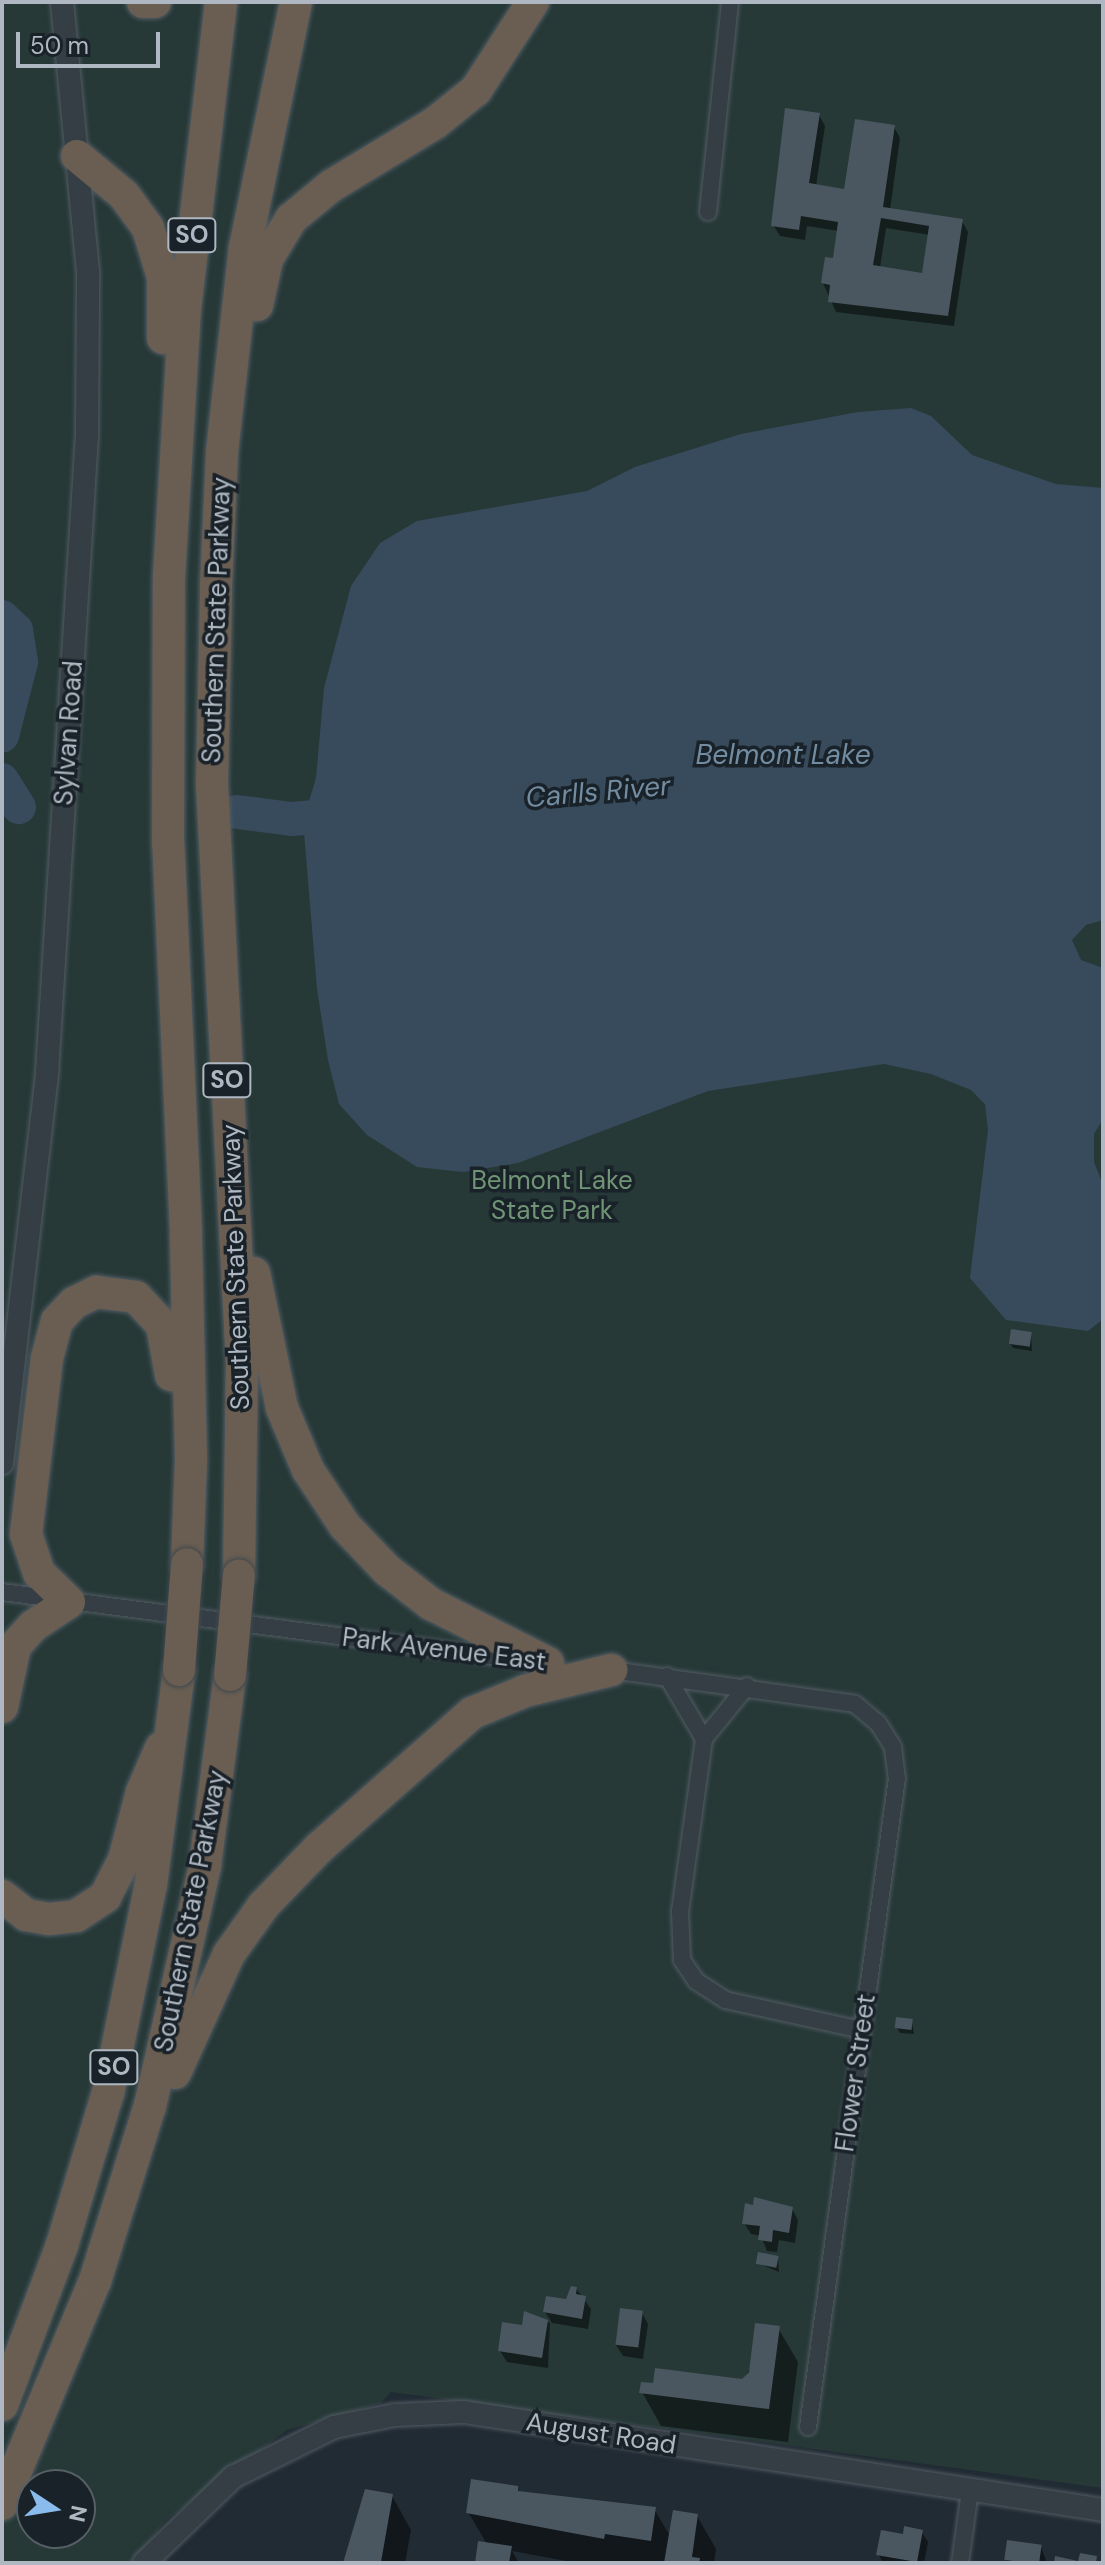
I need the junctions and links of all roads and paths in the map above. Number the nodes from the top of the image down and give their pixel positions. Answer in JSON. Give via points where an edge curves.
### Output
{"nodes":[{"id":1,"x":62,"y":2,"type":"edge"},
{"id":2,"x":143,"y":2,"type":"edge"},
{"id":3,"x":155,"y":2,"type":"edge"},
{"id":4,"x":221,"y":2,"type":"edge"},
{"id":5,"x":296,"y":2,"type":"edge"},
{"id":6,"x":533,"y":2,"type":"edge"},
{"id":7,"x":730,"y":2,"type":"edge"},
{"id":8,"x":77,"y":156,"type":"junction"},
{"id":9,"x":708,"y":212,"type":"dead end"},
{"id":10,"x":222,"y":452,"type":"junction"},
{"id":11,"x":174,"y":468,"type":"junction"},
{"id":12,"x":235,"y":1188,"type":"junction"},
{"id":13,"x":191,"y":1460,"type":"junction"},
{"id":14,"x":2,"y":1463,"type":"edge"},
{"id":15,"x":2,"y":1592,"type":"edge"},
{"id":16,"x":69,"y":1602,"type":"junction"},
{"id":17,"x":548,"y":1663,"type":"junction"},
{"id":18,"x":611,"y":1670,"type":"junction"},
{"id":19,"x":667,"y":1676,"type":"junction"},
{"id":20,"x":747,"y":1686,"type":"junction"},
{"id":21,"x":2,"y":1707,"type":"edge"},
{"id":22,"x":175,"y":1717,"type":"junction"},
{"id":23,"x":878,"y":1723,"type":"joint"},
{"id":24,"x":704,"y":1739,"type":"junction"},
{"id":25,"x":2,"y":1896,"type":"edge"},
{"id":26,"x":862,"y":2030,"type":"junction"},
{"id":27,"x":132,"y":2166,"type":"junction"},
{"id":28,"x":2,"y":2405,"type":"edge"},
{"id":29,"x":808,"y":2427,"type":"dead end"},
{"id":30,"x":970,"y":2491,"type":"junction"},
{"id":31,"x":2,"y":2504,"type":"edge"},
{"id":32,"x":1103,"y":2510,"type":"edge"},
{"id":33,"x":144,"y":2563,"type":"edge"},
{"id":34,"x":960,"y":2563,"type":"edge"}],
"edges":[{"from":1,"to":8,"type":"street","name":"Sylvan Road"},
{"from":2,"to":3,"type":"highway"},
{"from":4,"to":11,"type":"highway","name":"Southern State Parkway","number":"SO","via":[[195,203]]},
{"from":5,"to":10,"type":"highway","name":"Southern State Parkway","number":"SO","via":[[245,248]]},
{"from":6,"to":10,"type":"highway","via":[[476,90],[435,123],[331,186],[282,231],[267,259]]},
{"from":7,"to":9,"type":"street"},
{"from":8,"to":11,"type":"highway","via":[[134,205],[158,251]]},
{"from":8,"to":14,"type":"street","name":"Sylvan Road","via":[[90,352],[66,774],[40,1144]]},
{"from":10,"to":12,"type":"highway","name":"Southern State Parkway","number":"SO","via":[[212,784]]},
{"from":11,"to":13,"type":"highway","name":"Southern State Parkway","number":"SO","via":[[168,843]]},
{"from":12,"to":17,"type":"highway","via":[[276,1389],[320,1490],[359,1542],[400,1582],[451,1615]]},
{"from":12,"to":27,"type":"highway","name":"Southern State Parkway","number":"SO","bridge":true,"via":[[242,1380],[239,1575],[230,1675],[193,1926],[167,2046]]},
{"from":13,"to":16,"type":"highway","via":[[171,1382],[167,1335],[158,1315],[145,1302],[116,1292],[96,1292],[74,1303],[57,1321],[50,1343],[26,1534],[39,1573]]},
{"from":13,"to":22,"type":"highway","name":"Southern State Parkway","number":"SO","bridge":true},
{"from":15,"to":16,"type":"street","name":"Park Avenue East"},
{"from":16,"to":17,"type":"street","name":"Park Avenue East"},
{"from":16,"to":21,"type":"highway","via":[[33,1626],[15,1646]]},
{"from":17,"to":18,"type":"street","name":"Park Avenue East"},
{"from":18,"to":19,"type":"street","name":"Park Avenue East"},
{"from":18,"to":27,"type":"highway","via":[[525,1691],[472,1713],[298,1867],[229,1954]]},
{"from":19,"to":20,"type":"street","name":"Park Avenue East"},
{"from":19,"to":24,"type":"street"},
{"from":20,"to":23,"type":"street","name":"Park Avenue East","via":[[855,1704]]},
{"from":20,"to":24,"type":"street"},
{"from":22,"to":25,"type":"highway","via":[[142,1792],[124,1860],[105,1897],[76,1916],[49,1919],[26,1915]]},
{"from":22,"to":28,"type":"highway","name":"Southern State Parkway","number":"SO","via":[[144,1924],[108,2093],[62,2245]]},
{"from":23,"to":26,"type":"street","name":"Flower Street","via":[[893,1747],[897,1778]]},
{"from":24,"to":26,"type":"street","via":[[680,1911],[680,1948],[688,1972],[709,1992],[737,2004]]},
{"from":26,"to":29,"type":"street","name":"Flower Street"},
{"from":27,"to":31,"type":"highway","name":"Southern State Parkway","number":"SO","via":[[81,2317]]},
{"from":30,"to":32,"type":"street","name":"August Road"},
{"from":30,"to":33,"type":"street","name":"August Road","via":[[464,2412],[395,2415],[334,2427],[233,2477]]},
{"from":30,"to":34,"type":"street"}]}
